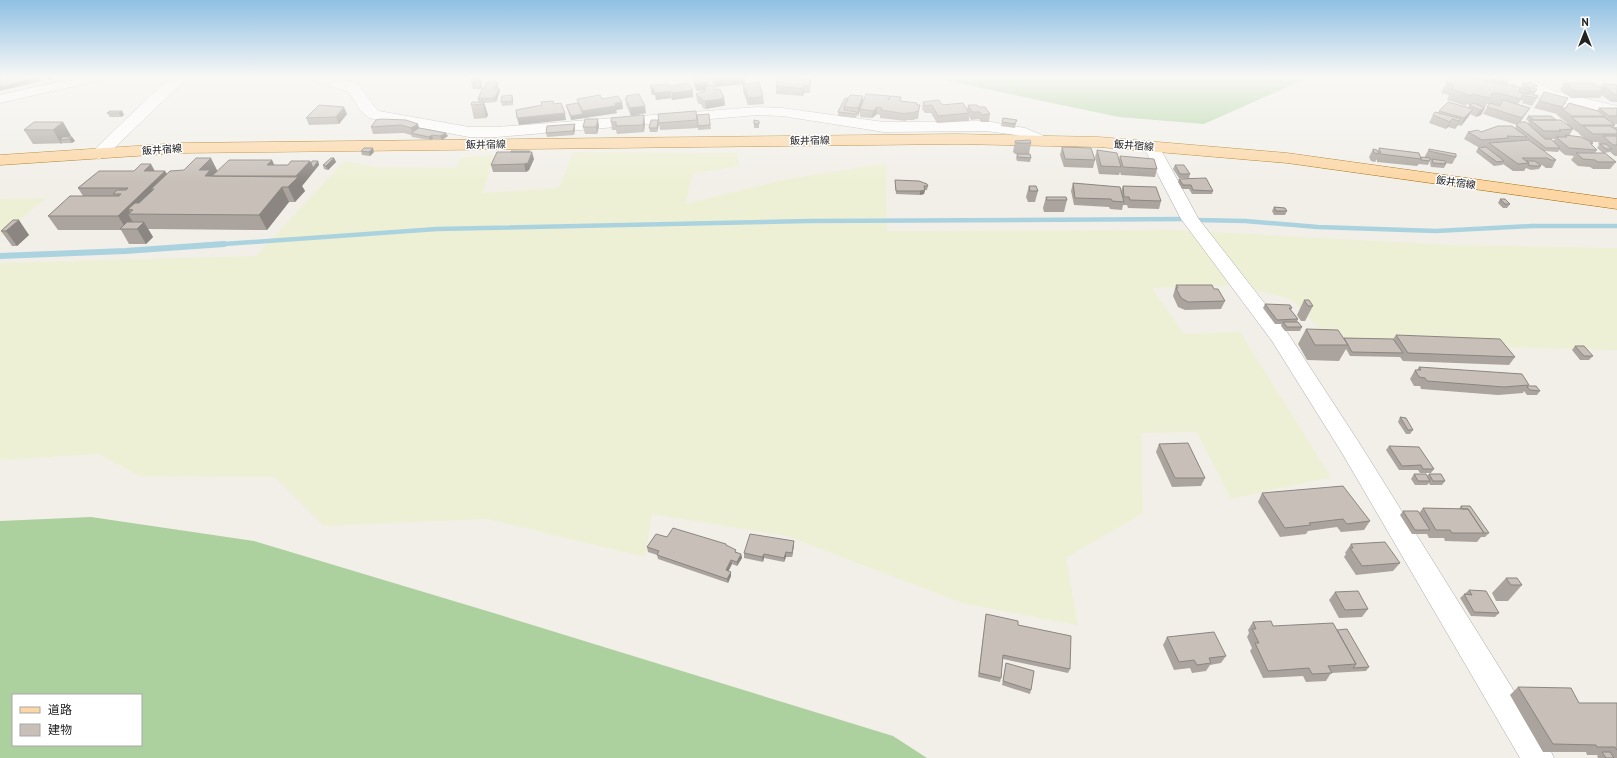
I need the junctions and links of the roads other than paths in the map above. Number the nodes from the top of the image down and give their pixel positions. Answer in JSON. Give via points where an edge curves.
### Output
{"nodes":[{"id":1,"x":141,"y":112,"type":"edge"},
{"id":2,"x":371,"y":112,"type":"edge"},
{"id":3,"x":741,"y":112,"type":"edge"},
{"id":4,"x":785,"y":112,"type":"edge"},
{"id":5,"x":1043,"y":140,"type":"junction"},
{"id":6,"x":1151,"y":146,"type":"junction"},
{"id":7,"x":99,"y":154,"type":"junction"},
{"id":8,"x":0,"y":160,"type":"edge"},
{"id":9,"x":1617,"y":204,"type":"edge"},
{"id":10,"x":1538,"y":758,"type":"edge"}],
"edges":[{"from":1,"to":7,"type":"street"},
{"from":2,"to":3,"type":"street","via":[[469,132],[497,132]]},
{"from":4,"to":5,"type":"street","via":[[884,127],[986,126],[1020,131]]},
{"from":5,"to":6,"type":"main road","name":"飯井宿線"},
{"from":5,"to":7,"type":"main road","name":"飯井宿線","via":[[213,147]]},
{"from":6,"to":9,"type":"main road","name":"飯井宿線","via":[[1287,158]]},
{"from":6,"to":10,"type":"street","via":[[1190,219],[1280,338],[1346,441]]},
{"from":7,"to":8,"type":"main road","name":"飯井宿線"}]}
